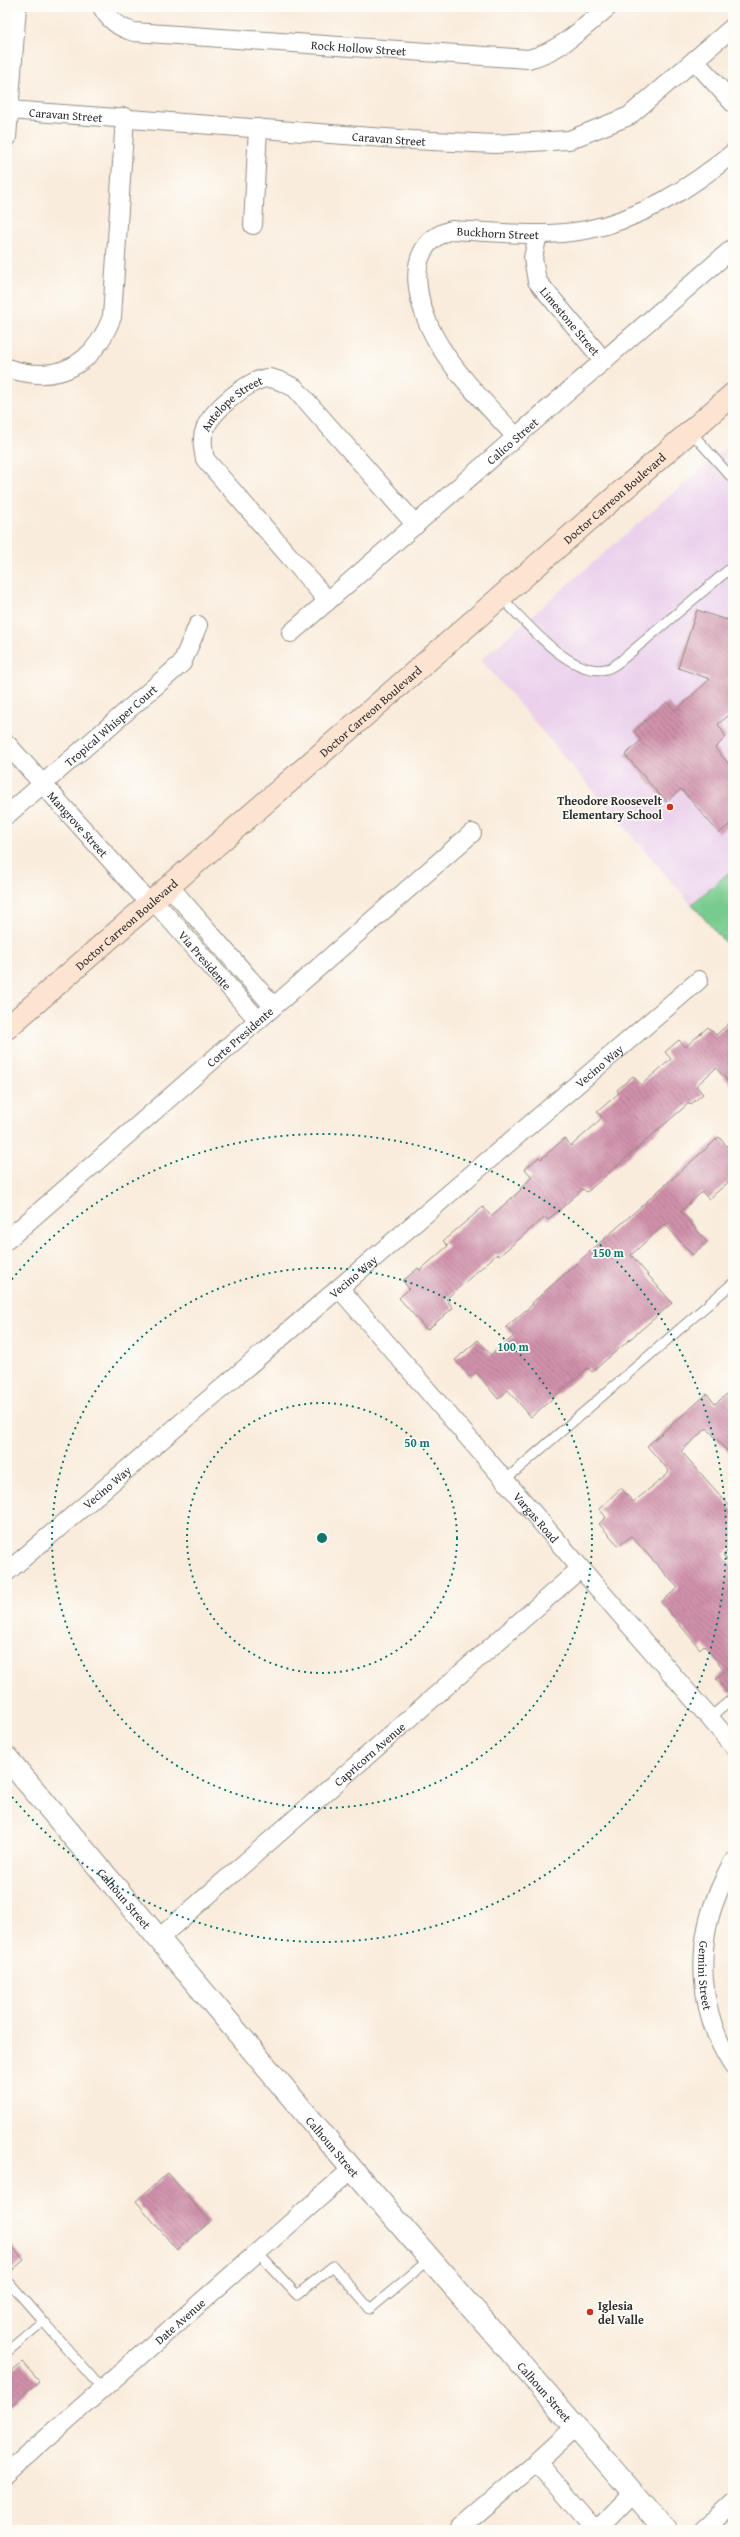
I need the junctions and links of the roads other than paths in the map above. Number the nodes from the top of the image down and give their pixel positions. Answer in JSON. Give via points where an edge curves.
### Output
{"nodes":[{"id":1,"x":17,"y":7,"type":"edge"},
{"id":2,"x":102,"y":7,"type":"edge"},
{"id":3,"x":608,"y":7,"type":"edge"},
{"id":4,"x":733,"y":27,"type":"edge"},
{"id":5,"x":695,"y":61,"type":"junction"},
{"id":6,"x":733,"y":103,"type":"edge"},
{"id":7,"x":9,"y":110,"type":"junction"},
{"id":8,"x":125,"y":117,"type":"junction"},
{"id":9,"x":258,"y":128,"type":"junction"},
{"id":10,"x":7,"y":138,"type":"edge"},
{"id":11,"x":733,"y":153,"type":"edge"},
{"id":12,"x":253,"y":225,"type":"dead end"},
{"id":13,"x":538,"y":234,"type":"junction"},
{"id":14,"x":733,"y":248,"type":"edge"},
{"id":15,"x":604,"y":361,"type":"junction"},
{"id":16,"x":7,"y":368,"type":"edge"},
{"id":17,"x":733,"y":394,"type":"edge"},
{"id":18,"x":690,"y":431,"type":"junction"},
{"id":19,"x":516,"y":437,"type":"junction"},
{"id":20,"x":733,"y":479,"type":"edge"},
{"id":21,"x":416,"y":525,"type":"junction"},
{"id":22,"x":733,"y":566,"type":"edge"},
{"id":23,"x":502,"y":597,"type":"junction"},
{"id":24,"x":328,"y":602,"type":"junction"},
{"id":25,"x":198,"y":624,"type":"dead end"},
{"id":26,"x":291,"y":634,"type":"dead end"},
{"id":27,"x":7,"y":744,"type":"edge"},
{"id":28,"x":43,"y":784,"type":"junction"},
{"id":29,"x":7,"y":815,"type":"edge"},
{"id":30,"x":472,"y":833,"type":"dead end"},
{"id":31,"x":170,"y":887,"type":"junction"},
{"id":32,"x":152,"y":902,"type":"junction"},
{"id":33,"x":699,"y":980,"type":"dead end"},
{"id":34,"x":273,"y":1006,"type":"junction"},
{"id":35,"x":257,"y":1019,"type":"junction"},
{"id":36,"x":7,"y":1028,"type":"edge"},
{"id":37,"x":7,"y":1240,"type":"edge"},
{"id":38,"x":733,"y":1283,"type":"edge"},
{"id":39,"x":340,"y":1289,"type":"junction"},
{"id":40,"x":504,"y":1481,"type":"junction"},
{"id":41,"x":580,"y":1568,"type":"junction"},
{"id":42,"x":7,"y":1572,"type":"edge"},
{"id":43,"x":733,"y":1698,"type":"edge"},
{"id":44,"x":709,"y":1718,"type":"junction"},
{"id":45,"x":733,"y":1745,"type":"edge"},
{"id":46,"x":7,"y":1758,"type":"edge"},
{"id":47,"x":733,"y":1862,"type":"edge"},
{"id":48,"x":158,"y":1939,"type":"junction"},
{"id":49,"x":733,"y":2066,"type":"edge"},
{"id":50,"x":352,"y":2169,"type":"junction"},
{"id":51,"x":257,"y":2252,"type":"junction"},
{"id":52,"x":430,"y":2259,"type":"junction"},
{"id":53,"x":7,"y":2280,"type":"edge"},
{"id":54,"x":43,"y":2321,"type":"junction"},
{"id":55,"x":7,"y":2352,"type":"edge"},
{"id":56,"x":102,"y":2389,"type":"junction"},
{"id":57,"x":575,"y":2427,"type":"junction"},
{"id":58,"x":537,"y":2462,"type":"junction"},
{"id":59,"x":7,"y":2473,"type":"edge"},
{"id":60,"x":633,"y":2493,"type":"junction"},
{"id":61,"x":733,"y":2503,"type":"edge"},
{"id":62,"x":458,"y":2530,"type":"edge"},
{"id":63,"x":597,"y":2530,"type":"edge"},
{"id":64,"x":665,"y":2530,"type":"edge"},
{"id":65,"x":704,"y":2530,"type":"edge"}],
"edges":[{"from":1,"to":7,"type":"street"},
{"from":2,"to":3,"type":"street","name":"Rock Hollow Street","via":[[109,18],[122,29],[134,32],[528,59],[561,46]]},
{"from":4,"to":5,"type":"street","name":"Caravan Street"},
{"from":5,"to":6,"type":"street"},
{"from":5,"to":9,"type":"street","name":"Caravan Street","via":[[629,116],[569,140],[495,144]]},
{"from":7,"to":8,"type":"street","name":"Caravan Street"},
{"from":7,"to":10,"type":"street"},
{"from":8,"to":9,"type":"street","name":"Caravan Street"},
{"from":8,"to":16,"type":"street","via":[[112,317],[103,339],[89,356],[72,368],[54,375],[22,373]]},
{"from":9,"to":12,"type":"street"},
{"from":11,"to":13,"type":"street","name":"Buckhorn Street","via":[[699,181],[628,217],[586,230]]},
{"from":13,"to":15,"type":"street","name":"Limestone Street","via":[[533,258],[537,281]]},
{"from":13,"to":19,"type":"street","name":"Buckhorn Street","via":[[452,230],[439,234],[419,256],[417,274],[426,320],[436,342],[449,361]]},
{"from":14,"to":15,"type":"street","name":"Calico Street"},
{"from":15,"to":19,"type":"street","name":"Calico Street"},
{"from":17,"to":18,"type":"main road","name":"Doctor Carreon Boulevard"},
{"from":18,"to":20,"type":"lane"},
{"from":18,"to":23,"type":"main road","name":"Doctor Carreon Boulevard"},
{"from":19,"to":21,"type":"street","name":"Calico Street"},
{"from":21,"to":24,"type":"street","name":"Calico Street"},
{"from":21,"to":24,"type":"street","name":"Antelope Street","via":[[295,388],[268,378],[248,384],[212,416],[205,429],[202,443],[205,459]]},
{"from":22,"to":23,"type":"lane","via":[[624,658],[607,669],[599,670],[576,664],[557,654]]},
{"from":23,"to":31,"type":"main road","name":"Doctor Carreon Boulevard"},
{"from":24,"to":26,"type":"street","name":"Calico Street"},
{"from":25,"to":28,"type":"street","name":"Tropical Whisper Court","via":[[182,663]]},
{"from":27,"to":28,"type":"street","name":"Mangrove Street"},
{"from":28,"to":29,"type":"street","name":"Tropical Whisper Court"},
{"from":28,"to":32,"type":"street","name":"Mangrove Street"},
{"from":30,"to":34,"type":"street","name":"Corte Presidente"},
{"from":31,"to":32,"type":"main road","name":"Doctor Carreon Boulevard"},
{"from":31,"to":34,"type":"street","name":"Via Presidente"},
{"from":32,"to":35,"type":"street","name":"Via Presidente"},
{"from":32,"to":36,"type":"main road","name":"Doctor Carreon Boulevard"},
{"from":33,"to":39,"type":"street","name":"Vecino Way"},
{"from":34,"to":35,"type":"street","name":"Corte Presidente"},
{"from":35,"to":37,"type":"street","name":"Corte Presidente"},
{"from":38,"to":40,"type":"lane"},
{"from":39,"to":40,"type":"street","name":"Vargas Road"},
{"from":39,"to":42,"type":"street","name":"Vecino Way"},
{"from":40,"to":41,"type":"street","name":"Vargas Road"},
{"from":41,"to":44,"type":"street","name":"Vargas Road"},
{"from":41,"to":48,"type":"street","name":"Capricorn Avenue"},
{"from":43,"to":44,"type":"lane"},
{"from":44,"to":45,"type":"street","name":"Vargas Road"},
{"from":46,"to":48,"type":"street","name":"Calhoun Street"},
{"from":47,"to":49,"type":"street","name":"Gemini Street","via":[[714,1900],[706,1926],[703,1968],[710,2016],[722,2050]]},
{"from":48,"to":50,"type":"street","name":"Calhoun Street"},
{"from":50,"to":51,"type":"street","name":"Date Avenue"},
{"from":50,"to":52,"type":"street","name":"Calhoun Street"},
{"from":51,"to":52,"type":"lane","via":[[297,2295],[333,2266],[370,2309]]},
{"from":51,"to":56,"type":"street","name":"Date Avenue"},
{"from":52,"to":57,"type":"street","name":"Calhoun Street"},
{"from":53,"to":54,"type":"lane"},
{"from":54,"to":55,"type":"lane"},
{"from":54,"to":56,"type":"lane"},
{"from":56,"to":59,"type":"street","name":"Date Avenue"},
{"from":57,"to":58,"type":"street"},
{"from":57,"to":60,"type":"street","name":"Calhoun Street"},
{"from":58,"to":62,"type":"street"},
{"from":58,"to":63,"type":"street"},
{"from":60,"to":63,"type":"street"},
{"from":60,"to":64,"type":"street","name":"Calhoun Street"},
{"from":61,"to":65,"type":"street"}]}
